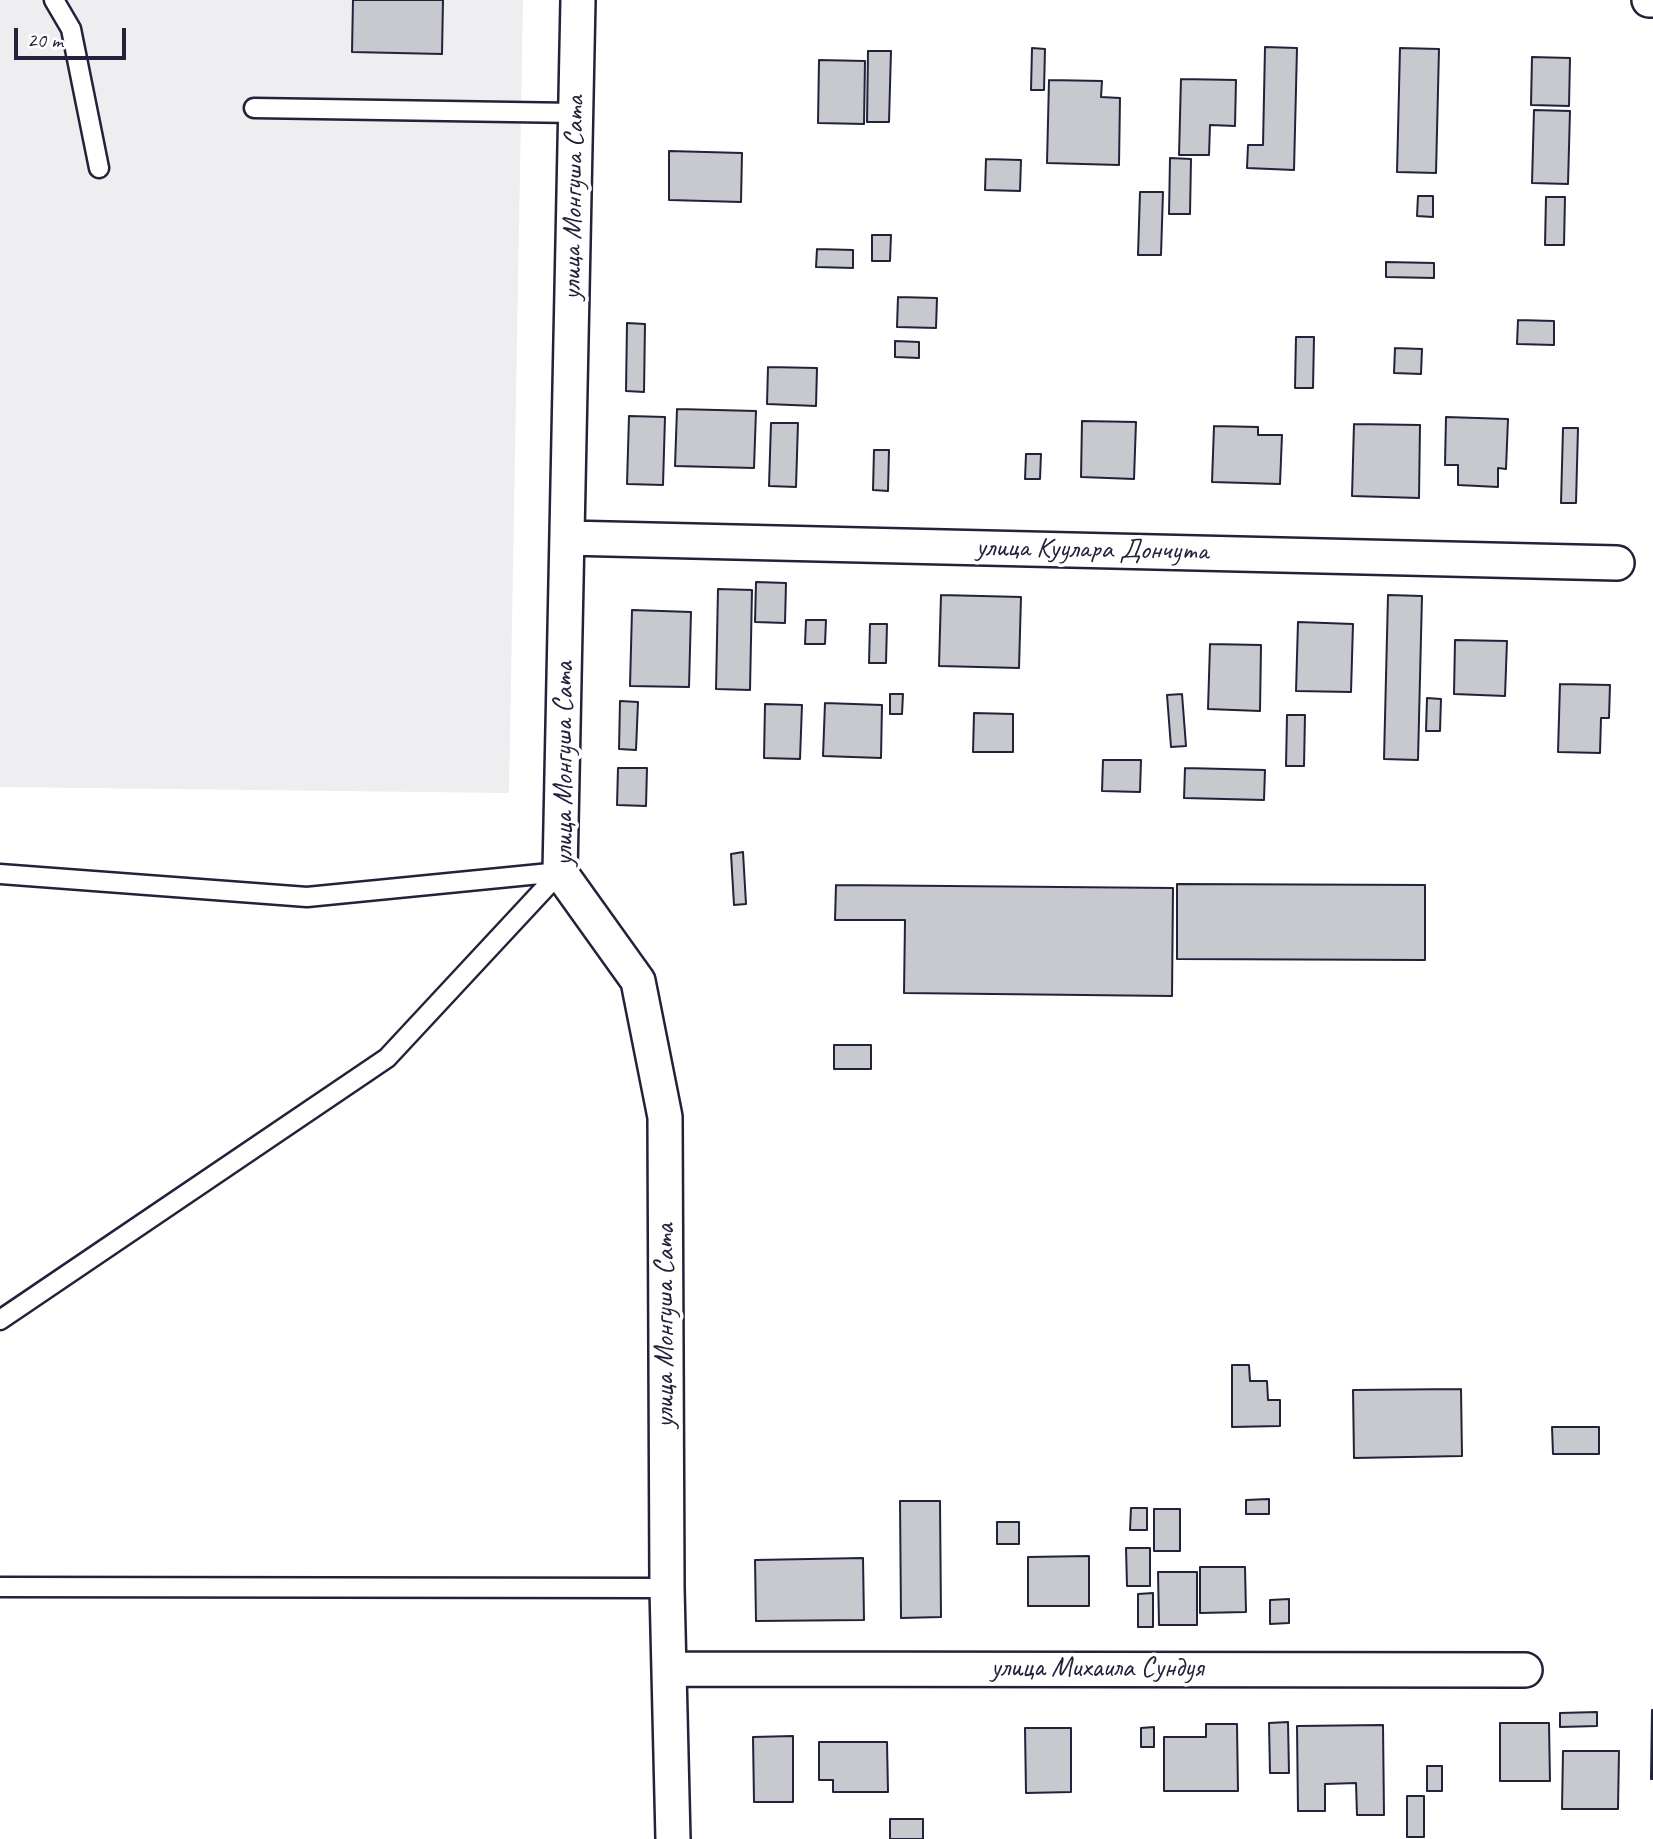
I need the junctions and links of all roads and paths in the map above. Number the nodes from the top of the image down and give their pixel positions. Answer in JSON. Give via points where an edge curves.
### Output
{"nodes":[{"id":1,"x":54,"y":0,"type":"edge"},
{"id":2,"x":578,"y":0,"type":"edge"},
{"id":3,"x":254,"y":108,"type":"dead end"},
{"id":4,"x":575,"y":113,"type":"junction"},
{"id":5,"x":99,"y":168,"type":"dead end"},
{"id":6,"x":567,"y":538,"type":"junction"},
{"id":7,"x":1617,"y":563,"type":"dead end"},
{"id":8,"x":560,"y":872,"type":"junction"},
{"id":9,"x":0,"y":874,"type":"edge"},
{"id":10,"x":0,"y":1320,"type":"edge"},
{"id":11,"x":0,"y":1587,"type":"edge"},
{"id":12,"x":667,"y":1588,"type":"junction"},
{"id":13,"x":669,"y":1669,"type":"junction"},
{"id":14,"x":1525,"y":1670,"type":"dead end"},
{"id":15,"x":673,"y":1839,"type":"edge"}],
"edges":[{"from":1,"to":5,"type":"lane","via":[[71,29]]},
{"from":2,"to":4,"type":"street","name":"улица Монгуша Сата"},
{"from":3,"to":4,"type":"lane"},
{"from":4,"to":6,"type":"street","name":"улица Монгуша Сата"},
{"from":6,"to":7,"type":"street","name":"улица Куулара Дончута"},
{"from":6,"to":8,"type":"street","name":"улица Монгуша Сата"},
{"from":8,"to":9,"type":"lane","via":[[307,898]]},
{"from":8,"to":10,"type":"lane","via":[[387,1058]]},
{"from":8,"to":12,"type":"street","name":"улица Монгуша Сата","via":[[639,981],[665,1117]]},
{"from":11,"to":12,"type":"lane"},
{"from":12,"to":13,"type":"street","name":"улица Монгуша Сата"},
{"from":13,"to":14,"type":"street","name":"улица Михаила Сундуя"},
{"from":13,"to":15,"type":"street","name":"улица Монгуша Сата"}]}
